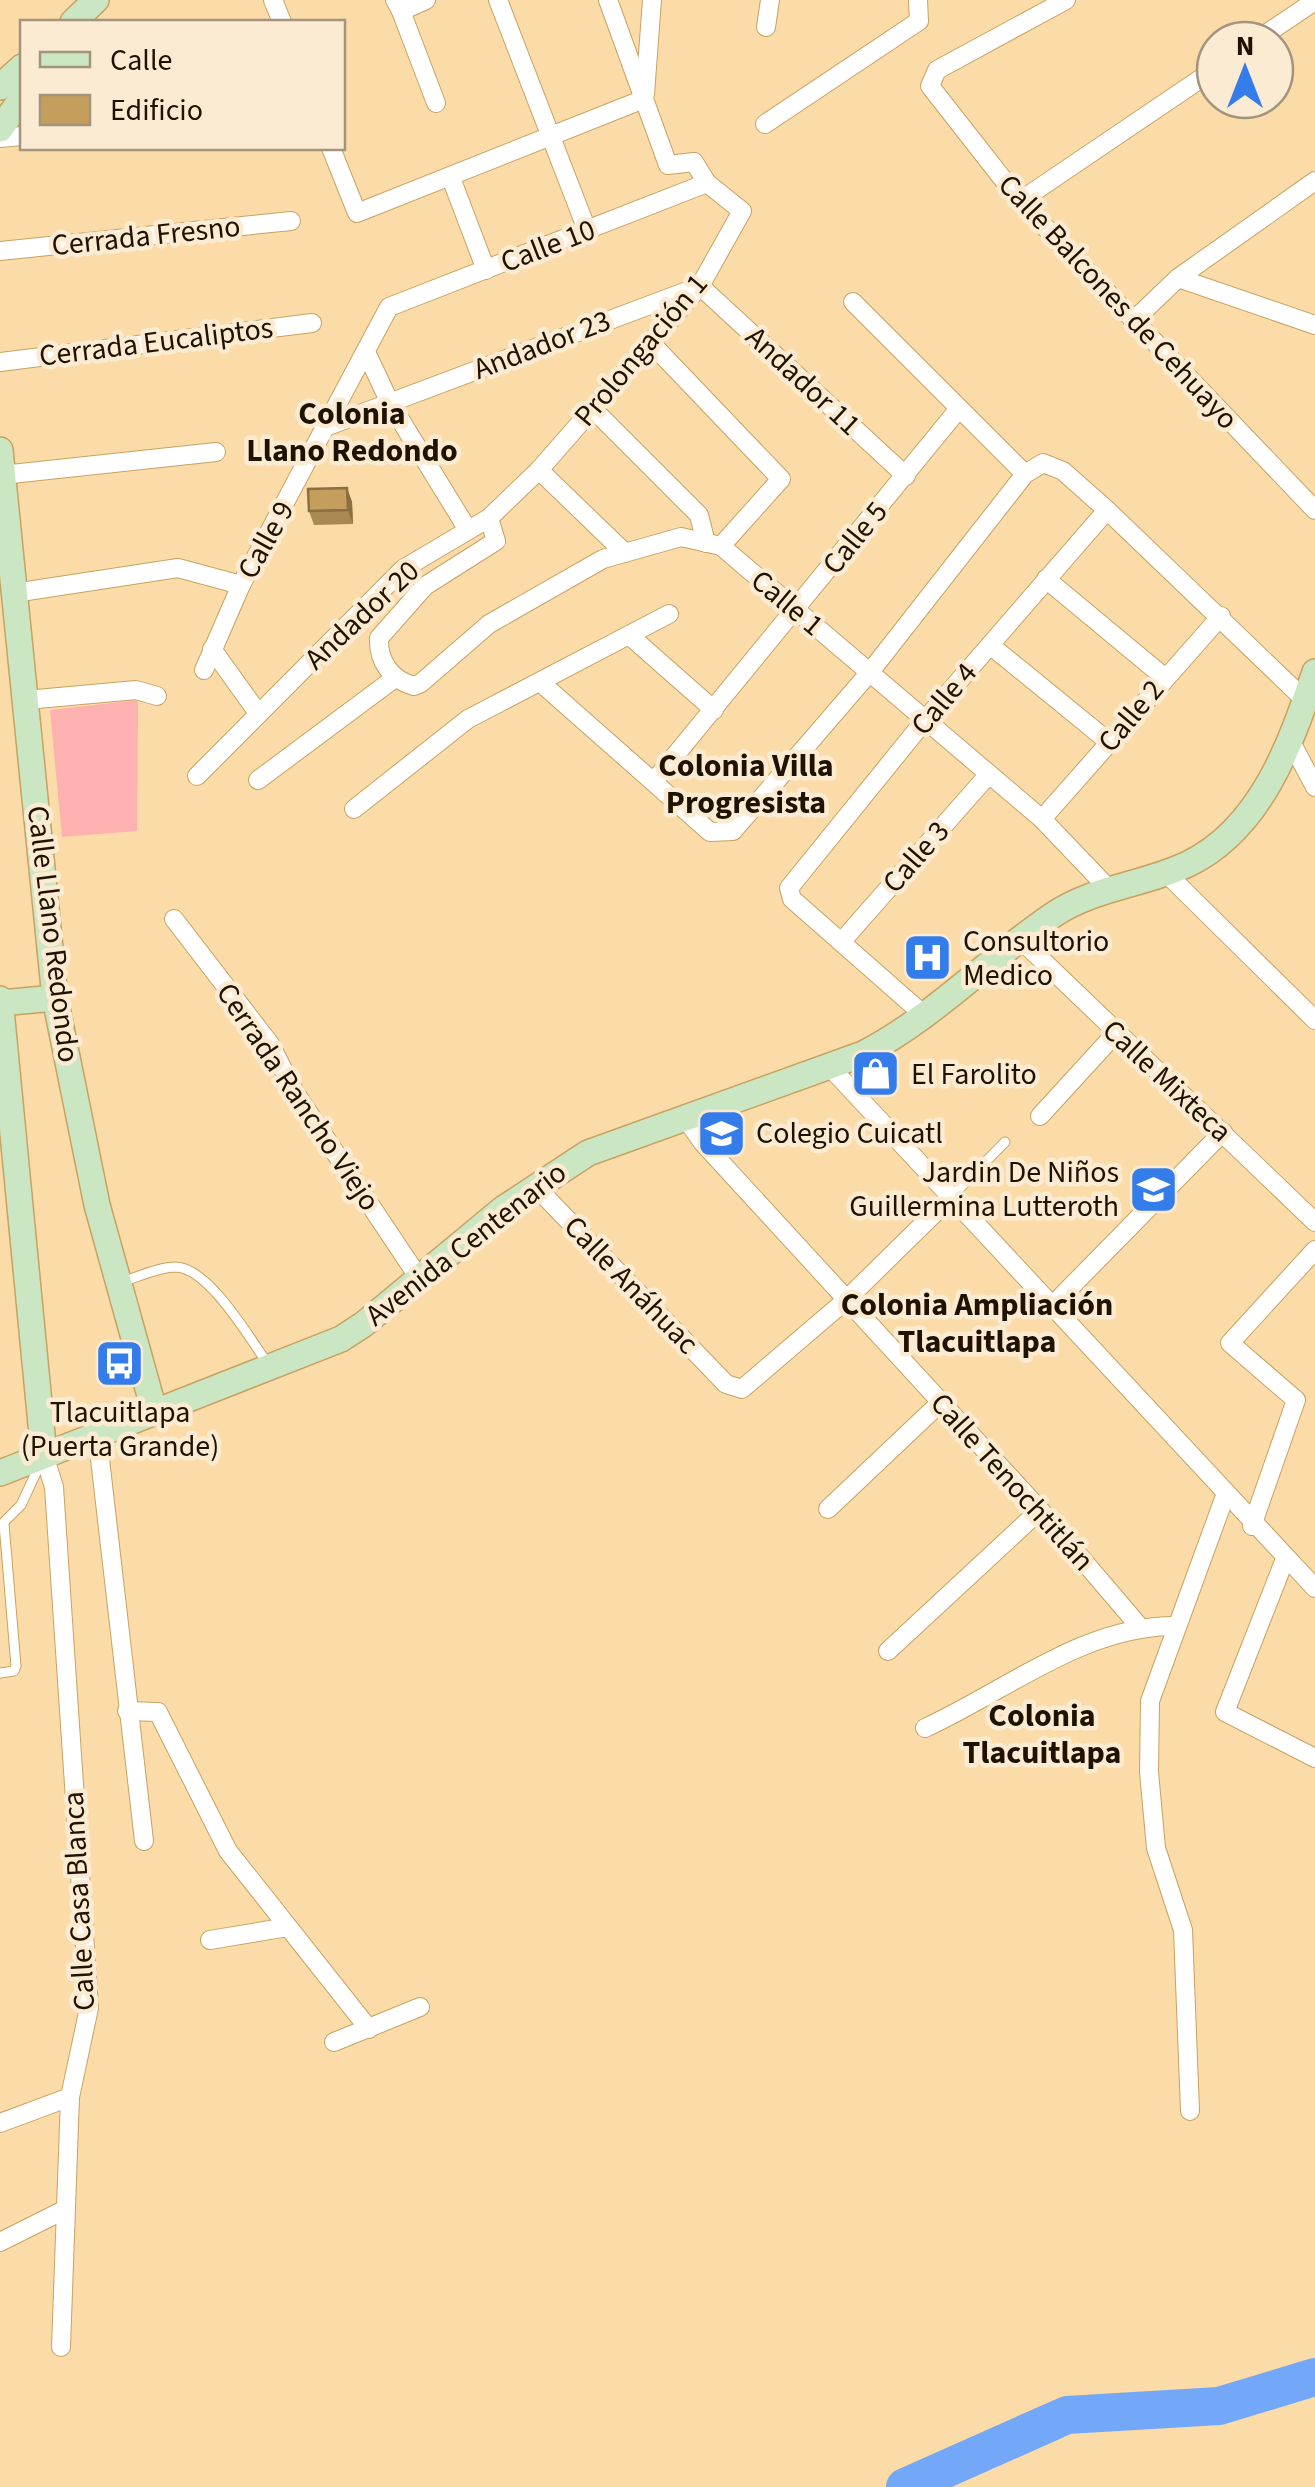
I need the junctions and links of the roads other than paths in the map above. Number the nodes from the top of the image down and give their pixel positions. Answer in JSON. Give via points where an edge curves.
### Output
{"nodes":[{"id":1,"x":96,"y":0,"type":"edge"},
{"id":2,"x":426,"y":0,"type":"edge"},
{"id":3,"x":498,"y":0,"type":"edge"},
{"id":4,"x":608,"y":0,"type":"edge"},
{"id":5,"x":652,"y":0,"type":"edge"},
{"id":6,"x":770,"y":0,"type":"edge"},
{"id":7,"x":918,"y":0,"type":"edge"},
{"id":8,"x":1066,"y":0,"type":"edge"},
{"id":9,"x":1315,"y":0,"type":"edge"},
{"id":10,"x":398,"y":6,"type":"edge"},
{"id":11,"x":74,"y":20,"type":"edge"},
{"id":12,"x":1286,"y":20,"type":"edge"},
{"id":13,"x":766,"y":27,"type":"dead end"},
{"id":14,"x":20,"y":69,"type":"edge"},
{"id":15,"x":1195,"y":82,"type":"edge"},
{"id":16,"x":0,"y":87,"type":"edge"},
{"id":17,"x":644,"y":99,"type":"junction"},
{"id":18,"x":20,"y":101,"type":"edge"},
{"id":19,"x":436,"y":103,"type":"dead end"},
{"id":20,"x":765,"y":124,"type":"dead end"},
{"id":21,"x":0,"y":129,"type":"edge"},
{"id":22,"x":550,"y":137,"type":"junction"},
{"id":23,"x":331,"y":151,"type":"edge"},
{"id":24,"x":451,"y":178,"type":"junction"},
{"id":25,"x":1315,"y":181,"type":"edge"},
{"id":26,"x":707,"y":183,"type":"junction"},
{"id":27,"x":1020,"y":201,"type":"junction"},
{"id":28,"x":291,"y":221,"type":"dead end"},
{"id":29,"x":587,"y":230,"type":"junction"},
{"id":30,"x":0,"y":251,"type":"edge"},
{"id":31,"x":486,"y":270,"type":"junction"},
{"id":32,"x":1178,"y":278,"type":"junction"},
{"id":33,"x":700,"y":286,"type":"junction"},
{"id":34,"x":853,"y":302,"type":"dead end"},
{"id":35,"x":389,"y":307,"type":"joint"},
{"id":36,"x":1133,"y":321,"type":"junction"},
{"id":37,"x":312,"y":323,"type":"dead end"},
{"id":38,"x":1315,"y":325,"type":"edge"},
{"id":39,"x":650,"y":342,"type":"junction"},
{"id":40,"x":366,"y":352,"type":"junction"},
{"id":41,"x":0,"y":362,"type":"edge"},
{"id":42,"x":390,"y":403,"type":"junction"},
{"id":43,"x":593,"y":409,"type":"junction"},
{"id":44,"x":957,"y":411,"type":"junction"},
{"id":45,"x":328,"y":426,"type":"junction"},
{"id":46,"x":216,"y":452,"type":"dead end"},
{"id":47,"x":1,"y":463,"type":"edge"},
{"id":48,"x":539,"y":470,"type":"junction"},
{"id":49,"x":1025,"y":474,"type":"junction"},
{"id":50,"x":906,"y":476,"type":"junction"},
{"id":51,"x":1108,"y":510,"type":"junction"},
{"id":52,"x":1315,"y":510,"type":"edge"},
{"id":53,"x":488,"y":518,"type":"junction"},
{"id":54,"x":3,"y":522,"type":"edge"},
{"id":55,"x":468,"y":530,"type":"junction"},
{"id":56,"x":714,"y":545,"type":"junction"},
{"id":57,"x":625,"y":552,"type":"junction"},
{"id":58,"x":1046,"y":579,"type":"junction"},
{"id":59,"x":241,"y":585,"type":"junction"},
{"id":60,"x":14,"y":592,"type":"junction"},
{"id":61,"x":796,"y":610,"type":"junction"},
{"id":62,"x":669,"y":614,"type":"dead end"},
{"id":63,"x":1221,"y":616,"type":"junction"},
{"id":64,"x":630,"y":636,"type":"junction"},
{"id":65,"x":990,"y":644,"type":"junction"},
{"id":66,"x":212,"y":649,"type":"junction"},
{"id":67,"x":204,"y":670,"type":"dead end"},
{"id":68,"x":870,"y":672,"type":"junction"},
{"id":69,"x":1315,"y":672,"type":"edge"},
{"id":70,"x":1164,"y":677,"type":"junction"},
{"id":71,"x":395,"y":678,"type":"junction"},
{"id":72,"x":540,"y":682,"type":"junction"},
{"id":73,"x":157,"y":696,"type":"dead end"},
{"id":74,"x":26,"y":700,"type":"junction"},
{"id":75,"x":1306,"y":700,"type":"junction"},
{"id":76,"x":714,"y":710,"type":"junction"},
{"id":77,"x":258,"y":714,"type":"junction"},
{"id":78,"x":925,"y":720,"type":"junction"},
{"id":79,"x":1290,"y":740,"type":"junction"},
{"id":80,"x":1109,"y":742,"type":"junction"},
{"id":81,"x":990,"y":774,"type":"junction"},
{"id":82,"x":197,"y":776,"type":"dead end"},
{"id":83,"x":258,"y":780,"type":"dead end"},
{"id":84,"x":655,"y":780,"type":"junction"},
{"id":85,"x":1315,"y":787,"type":"edge"},
{"id":86,"x":354,"y":809,"type":"dead end"},
{"id":87,"x":1042,"y":818,"type":"junction"},
{"id":88,"x":1166,"y":872,"type":"junction"},
{"id":89,"x":1108,"y":888,"type":"junction"},
{"id":90,"x":174,"y":919,"type":"dead end"},
{"id":91,"x":1020,"y":939,"type":"junction"},
{"id":92,"x":843,"y":940,"type":"junction"},
{"id":93,"x":55,"y":998,"type":"junction"},
{"id":94,"x":0,"y":1001,"type":"edge"},
{"id":95,"x":924,"y":1015,"type":"junction"},
{"id":96,"x":1315,"y":1020,"type":"edge"},
{"id":97,"x":1116,"y":1034,"type":"junction"},
{"id":98,"x":830,"y":1067,"type":"junction"},
{"id":99,"x":684,"y":1116,"type":"junction"},
{"id":100,"x":1040,"y":1116,"type":"dead end"},
{"id":101,"x":1223,"y":1132,"type":"junction"},
{"id":102,"x":1006,"y":1142,"type":"dead end"},
{"id":103,"x":535,"y":1186,"type":"junction"},
{"id":104,"x":952,"y":1196,"type":"junction"},
{"id":105,"x":1315,"y":1222,"type":"edge"},
{"id":106,"x":1315,"y":1250,"type":"edge"},
{"id":107,"x":420,"y":1278,"type":"junction"},
{"id":108,"x":119,"y":1283,"type":"junction"},
{"id":109,"x":845,"y":1300,"type":"junction"},
{"id":110,"x":1050,"y":1308,"type":"junction"},
{"id":111,"x":270,"y":1367,"type":"junction"},
{"id":112,"x":940,"y":1403,"type":"junction"},
{"id":113,"x":154,"y":1410,"type":"junction"},
{"id":114,"x":97,"y":1433,"type":"junction"},
{"id":115,"x":44,"y":1456,"type":"junction"},
{"id":116,"x":0,"y":1473,"type":"edge"},
{"id":117,"x":1225,"y":1496,"type":"junction"},
{"id":118,"x":828,"y":1508,"type":"dead end"},
{"id":119,"x":1040,"y":1510,"type":"junction"},
{"id":120,"x":2,"y":1525,"type":"edge"},
{"id":121,"x":1252,"y":1526,"type":"junction"},
{"id":122,"x":1285,"y":1559,"type":"junction"},
{"id":123,"x":1315,"y":1588,"type":"edge"},
{"id":124,"x":1139,"y":1626,"type":"junction"},
{"id":125,"x":1175,"y":1626,"type":"junction"},
{"id":126,"x":888,"y":1650,"type":"dead end"},
{"id":127,"x":0,"y":1673,"type":"edge"},
{"id":128,"x":127,"y":1712,"type":"junction"},
{"id":129,"x":925,"y":1728,"type":"dead end"},
{"id":130,"x":1315,"y":1758,"type":"edge"},
{"id":131,"x":144,"y":1841,"type":"dead end"},
{"id":132,"x":288,"y":1927,"type":"junction"},
{"id":133,"x":210,"y":1940,"type":"dead end"},
{"id":134,"x":420,"y":2007,"type":"dead end"},
{"id":135,"x":369,"y":2029,"type":"junction"},
{"id":136,"x":334,"y":2042,"type":"dead end"},
{"id":137,"x":70,"y":2097,"type":"junction"},
{"id":138,"x":1190,"y":2111,"type":"dead end"},
{"id":139,"x":0,"y":2123,"type":"edge"},
{"id":140,"x":64,"y":2210,"type":"junction"},
{"id":141,"x":0,"y":2242,"type":"edge"},
{"id":142,"x":61,"y":2347,"type":"dead end"}],
"edges":[{"from":1,"to":11,"type":"main road"},
{"from":2,"to":10,"type":"street"},
{"from":3,"to":22,"type":"street"},
{"from":4,"to":17,"type":"street"},
{"from":5,"to":17,"type":"street"},
{"from":6,"to":13,"type":"street"},
{"from":7,"to":20,"type":"street","via":[[919,21]]},
{"from":8,"to":27,"type":"street","name":"Calle Balcones de Cehuayo","via":[[937,70],[930,86]]},
{"from":9,"to":12,"type":"street"},
{"from":10,"to":19,"type":"street"},
{"from":14,"to":16,"type":"main road"},
{"from":15,"to":27,"type":"street"},
{"from":17,"to":22,"type":"street"},
{"from":17,"to":26,"type":"street","via":[[668,164],[694,162]]},
{"from":18,"to":21,"type":"main road"},
{"from":22,"to":24,"type":"street"},
{"from":22,"to":29,"type":"street"},
{"from":23,"to":24,"type":"street","via":[[356,212]]},
{"from":24,"to":31,"type":"street"},
{"from":25,"to":32,"type":"street"},
{"from":26,"to":29,"type":"street","name":"Calle 10"},
{"from":26,"to":33,"type":"street","name":"Prolongación 1","via":[[742,210]]},
{"from":27,"to":36,"type":"street","name":"Calle Balcones de Cehuayo"},
{"from":28,"to":30,"type":"street","name":"Cerrada Fresno"},
{"from":29,"to":31,"type":"street","name":"Calle 10"},
{"from":31,"to":35,"type":"street","name":"Calle 10"},
{"from":32,"to":36,"type":"street"},
{"from":32,"to":38,"type":"street"},
{"from":33,"to":39,"type":"street","name":"Prolongación 1"},
{"from":33,"to":42,"type":"street","name":"Andador 23"},
{"from":33,"to":50,"type":"street","name":"Andador 11"},
{"from":34,"to":44,"type":"street"},
{"from":35,"to":40,"type":"street","name":"Calle 9"},
{"from":36,"to":52,"type":"street","name":"Calle Balcones de Cehuayo"},
{"from":37,"to":41,"type":"street","name":"Cerrada Eucaliptos"},
{"from":39,"to":43,"type":"street","name":"Prolongación 1"},
{"from":39,"to":56,"type":"street","via":[[781,479]]},
{"from":40,"to":42,"type":"street"},
{"from":40,"to":45,"type":"street","name":"Calle 9"},
{"from":42,"to":45,"type":"street","name":"Andador 23"},
{"from":42,"to":55,"type":"street"},
{"from":43,"to":48,"type":"street","name":"Prolongación 1"},
{"from":43,"to":56,"type":"street","via":[[699,515]]},
{"from":44,"to":49,"type":"street"},
{"from":44,"to":50,"type":"street","name":"Calle 5"},
{"from":45,"to":59,"type":"street","name":"Calle 9"},
{"from":46,"to":47,"type":"street"},
{"from":47,"to":54,"type":"main road","name":"Calle Llano Redondo"},
{"from":48,"to":53,"type":"street","name":"Andador 20"},
{"from":48,"to":57,"type":"street"},
{"from":49,"to":51,"type":"street","via":[[1047,463]]},
{"from":49,"to":68,"type":"street"},
{"from":50,"to":61,"type":"street","name":"Calle 5"},
{"from":51,"to":58,"type":"street","name":"Calle 4"},
{"from":51,"to":63,"type":"street"},
{"from":53,"to":55,"type":"street","name":"Andador 20"},
{"from":53,"to":71,"type":"street","via":[[496,541],[425,586],[379,638],[382,660]]},
{"from":54,"to":60,"type":"main road","name":"Calle Llano Redondo"},
{"from":55,"to":77,"type":"street","name":"Andador 20","via":[[403,569]]},
{"from":56,"to":57,"type":"street","via":[[682,537]]},
{"from":56,"to":61,"type":"street","name":"Calle 1"},
{"from":57,"to":71,"type":"street","via":[[488,624],[421,683]]},
{"from":58,"to":65,"type":"street","name":"Calle 4"},
{"from":58,"to":70,"type":"street"},
{"from":59,"to":60,"type":"street","via":[[178,568]]},
{"from":59,"to":66,"type":"street","name":"Calle 9"},
{"from":60,"to":74,"type":"main road","name":"Calle Llano Redondo"},
{"from":61,"to":68,"type":"street","name":"Calle 1"},
{"from":61,"to":76,"type":"street","name":"Calle 5"},
{"from":62,"to":64,"type":"street"},
{"from":63,"to":70,"type":"street","name":"Calle 2"},
{"from":63,"to":75,"type":"street"},
{"from":64,"to":72,"type":"street"},
{"from":64,"to":76,"type":"street"},
{"from":65,"to":78,"type":"street","name":"Calle 4"},
{"from":65,"to":80,"type":"street"},
{"from":66,"to":67,"type":"street","name":"Calle 9"},
{"from":66,"to":77,"type":"street"},
{"from":68,"to":78,"type":"street","name":"Calle 1"},
{"from":68,"to":84,"type":"street","via":[[733,831],[710,832]]},
{"from":69,"to":75,"type":"main road","name":"Avenida Centenario"},
{"from":70,"to":80,"type":"street","name":"Calle 2"},
{"from":71,"to":83,"type":"street"},
{"from":72,"to":84,"type":"street"},
{"from":72,"to":86,"type":"street","via":[[468,719]]},
{"from":73,"to":74,"type":"street","via":[[136,690]]},
{"from":74,"to":93,"type":"main road","name":"Calle Llano Redondo"},
{"from":75,"to":79,"type":"main road","name":"Avenida Centenario"},
{"from":76,"to":84,"type":"street","name":"Calle 5"},
{"from":77,"to":82,"type":"street","name":"Andador 20"},
{"from":78,"to":81,"type":"street","name":"Calle 1"},
{"from":78,"to":92,"type":"street","name":"Calle 4","via":[[788,888]]},
{"from":79,"to":85,"type":"street"},
{"from":79,"to":88,"type":"main road","name":"Avenida Centenario","via":[[1248,815],[1208,851]]},
{"from":80,"to":87,"type":"street","name":"Calle 2"},
{"from":81,"to":87,"type":"street","name":"Calle 1"},
{"from":81,"to":92,"type":"street","name":"Calle 3"},
{"from":87,"to":89,"type":"street","name":"Calle 1"},
{"from":88,"to":89,"type":"main road","name":"Avenida Centenario"},
{"from":88,"to":96,"type":"street"},
{"from":89,"to":91,"type":"main road","name":"Avenida Centenario","via":[[1080,898]]},
{"from":90,"to":107,"type":"street","name":"Cerrada Rancho Viejo","via":[[270,1044],[294,1091]]},
{"from":91,"to":95,"type":"main road","name":"Avenida Centenario"},
{"from":91,"to":97,"type":"street","name":"Calle Mixteca"},
{"from":92,"to":95,"type":"street"},
{"from":93,"to":94,"type":"main road"},
{"from":93,"to":108,"type":"main road","name":"Calle Llano Redondo"},
{"from":94,"to":115,"type":"main road"},
{"from":95,"to":98,"type":"main road","name":"Avenida Centenario","via":[[894,1038]]},
{"from":97,"to":100,"type":"street"},
{"from":97,"to":101,"type":"street","name":"Calle Mixteca"},
{"from":98,"to":99,"type":"main road","name":"Avenida Centenario"},
{"from":98,"to":104,"type":"street"},
{"from":99,"to":103,"type":"main road","name":"Avenida Centenario","via":[[588,1153]]},
{"from":99,"to":109,"type":"street","name":"Calle Tenochtitlán"},
{"from":101,"to":105,"type":"street","name":"Calle Mixteca"},
{"from":101,"to":110,"type":"street"},
{"from":102,"to":104,"type":"lane"},
{"from":103,"to":107,"type":"main road","name":"Avenida Centenario"},
{"from":103,"to":109,"type":"street","name":"Calle Anáhuac","via":[[726,1384],[750,1385]]},
{"from":104,"to":109,"type":"street"},
{"from":104,"to":110,"type":"street"},
{"from":106,"to":121,"type":"street","via":[[1230,1343],[1296,1400]]},
{"from":107,"to":111,"type":"main road","name":"Avenida Centenario","via":[[341,1338]]},
{"from":108,"to":111,"type":"lane","via":[[176,1267],[192,1271]]},
{"from":108,"to":113,"type":"main road","name":"Calle Llano Redondo"},
{"from":109,"to":112,"type":"street","name":"Calle Tenochtitlán"},
{"from":110,"to":117,"type":"street"},
{"from":111,"to":113,"type":"main road","name":"Avenida Centenario"},
{"from":112,"to":118,"type":"street"},
{"from":112,"to":119,"type":"street","name":"Calle Tenochtitlán"},
{"from":113,"to":114,"type":"main road","name":"Avenida Centenario"},
{"from":114,"to":115,"type":"main road","name":"Avenida Centenario"},
{"from":114,"to":128,"type":"street"},
{"from":115,"to":116,"type":"main road","name":"Avenida Centenario"},
{"from":115,"to":120,"type":"lane","via":[[21,1505]]},
{"from":115,"to":137,"type":"street","name":"Calle Casa Blanca","via":[[54,1487],[89,2008]]},
{"from":117,"to":121,"type":"street"},
{"from":117,"to":125,"type":"street"},
{"from":119,"to":124,"type":"street","name":"Calle Tenochtitlán"},
{"from":119,"to":126,"type":"street"},
{"from":120,"to":127,"type":"lane","via":[[16,1666]]},
{"from":121,"to":122,"type":"street"},
{"from":122,"to":123,"type":"street"},
{"from":122,"to":130,"type":"street","via":[[1225,1712]]},
{"from":124,"to":125,"type":"street"},
{"from":124,"to":129,"type":"street","via":[[1070,1651]]},
{"from":125,"to":138,"type":"street","via":[[1150,1701],[1149,1772],[1156,1848],[1183,1930]]},
{"from":128,"to":131,"type":"street"},
{"from":128,"to":132,"type":"street","via":[[158,1712],[228,1851]]},
{"from":132,"to":133,"type":"street"},
{"from":132,"to":135,"type":"street"},
{"from":134,"to":135,"type":"street"},
{"from":135,"to":136,"type":"street"},
{"from":137,"to":139,"type":"street"},
{"from":137,"to":140,"type":"street","name":"Calle Casa Blanca"},
{"from":140,"to":141,"type":"street"},
{"from":140,"to":142,"type":"street","name":"Calle Casa Blanca"}]}
